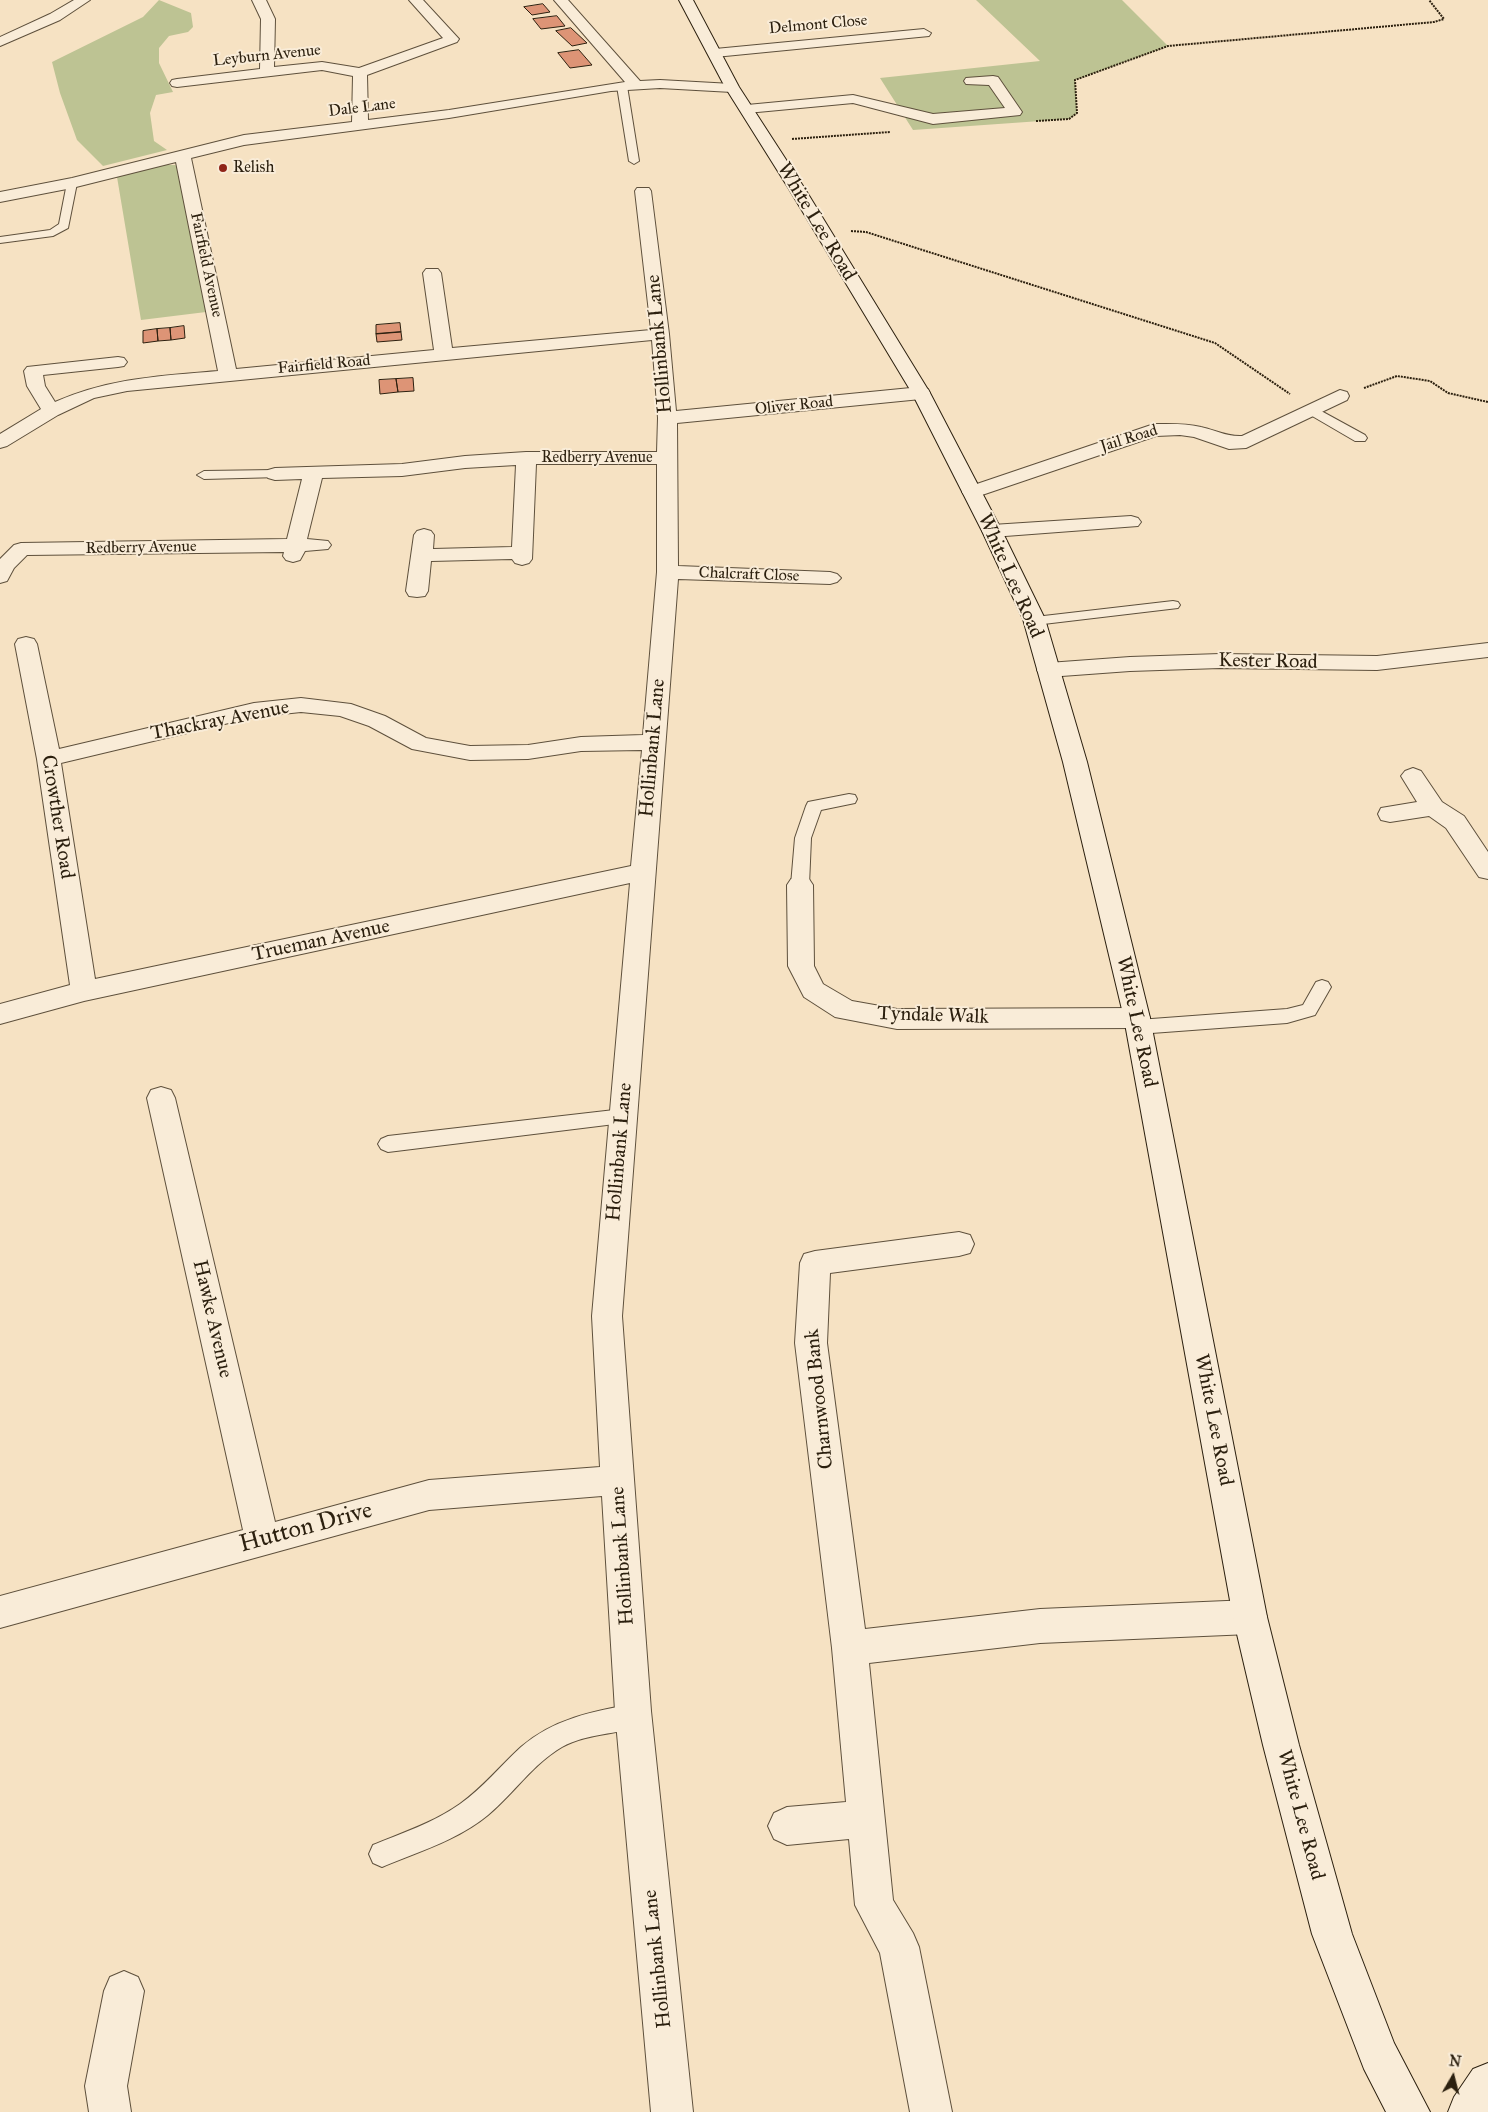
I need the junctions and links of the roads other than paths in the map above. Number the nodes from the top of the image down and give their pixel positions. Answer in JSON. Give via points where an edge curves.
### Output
{"nodes":[{"id":1,"x":83,"y":0,"type":"edge"},
{"id":2,"x":259,"y":0,"type":"edge"},
{"id":3,"x":416,"y":0,"type":"edge"},
{"id":4,"x":561,"y":0,"type":"edge"},
{"id":5,"x":686,"y":0,"type":"edge"},
{"id":6,"x":924,"y":33,"type":"dead end"},
{"id":7,"x":0,"y":42,"type":"edge"},
{"id":8,"x":715,"y":52,"type":"junction"},
{"id":9,"x":267,"y":73,"type":"junction"},
{"id":10,"x":360,"y":73,"type":"junction"},
{"id":11,"x":971,"y":81,"type":"dead end"},
{"id":12,"x":176,"y":83,"type":"dead end"},
{"id":13,"x":629,"y":85,"type":"junction"},
{"id":14,"x":740,"y":98,"type":"junction"},
{"id":15,"x":360,"y":126,"type":"junction"},
{"id":16,"x":183,"y":156,"type":"junction"},
{"id":17,"x":634,"y":161,"type":"dead end"},
{"id":18,"x":72,"y":183,"type":"junction"},
{"id":19,"x":643,"y":192,"type":"dead end"},
{"id":20,"x":0,"y":197,"type":"edge"},
{"id":21,"x":0,"y":240,"type":"edge"},
{"id":22,"x":432,"y":273,"type":"dead end"},
{"id":23,"x":660,"y":334,"type":"junction"},
{"id":24,"x":444,"y":354,"type":"junction"},
{"id":25,"x":118,"y":362,"type":"dead end"},
{"id":26,"x":228,"y":374,"type":"junction"},
{"id":27,"x":921,"y":393,"type":"junction"},
{"id":28,"x":1340,"y":396,"type":"road end"},
{"id":29,"x":1312,"y":410,"type":"junction"},
{"id":30,"x":50,"y":411,"type":"junction"},
{"id":31,"x":667,"y":418,"type":"junction"},
{"id":32,"x":1360,"y":438,"type":"dead end"},
{"id":33,"x":0,"y":442,"type":"edge"},
{"id":34,"x":526,"y":458,"type":"junction"},
{"id":35,"x":668,"y":458,"type":"junction"},
{"id":36,"x":275,"y":474,"type":"joint"},
{"id":37,"x":313,"y":474,"type":"junction"},
{"id":38,"x":204,"y":475,"type":"dead end"},
{"id":39,"x":972,"y":492,"type":"junction"},
{"id":40,"x":1131,"y":522,"type":"dead end"},
{"id":41,"x":992,"y":531,"type":"junction"},
{"id":42,"x":321,"y":546,"type":"dead end"},
{"id":43,"x":295,"y":551,"type":"junction"},
{"id":44,"x":668,"y":572,"type":"junction"},
{"id":45,"x":0,"y":576,"type":"edge"},
{"id":46,"x":830,"y":578,"type":"dead end"},
{"id":47,"x":417,"y":591,"type":"dead end"},
{"id":48,"x":1173,"y":605,"type":"dead end"},
{"id":49,"x":1035,"y":621,"type":"junction"},
{"id":50,"x":26,"y":644,"type":"dead end"},
{"id":51,"x":1488,"y":650,"type":"edge"},
{"id":52,"x":1048,"y":670,"type":"junction"},
{"id":53,"x":654,"y":742,"type":"junction"},
{"id":54,"x":49,"y":759,"type":"junction"},
{"id":55,"x":1413,"y":776,"type":"dead end"},
{"id":56,"x":849,"y":799,"type":"dead end"},
{"id":57,"x":1433,"y":808,"type":"junction"},
{"id":58,"x":1390,"y":814,"type":"dead end"},
{"id":59,"x":1488,"y":871,"type":"edge"},
{"id":60,"x":643,"y":872,"type":"junction"},
{"id":61,"x":800,"y":886,"type":"joint"},
{"id":62,"x":1322,"y":987,"type":"dead end"},
{"id":63,"x":84,"y":991,"type":"junction"},
{"id":64,"x":0,"y":1014,"type":"edge"},
{"id":65,"x":1138,"y":1022,"type":"junction"},
{"id":66,"x":161,"y":1098,"type":"dead end"},
{"id":67,"x":623,"y":1116,"type":"junction"},
{"id":68,"x":388,"y":1144,"type":"dead end"},
{"id":69,"x":959,"y":1244,"type":"dead end"},
{"id":70,"x":618,"y":1480,"type":"junction"},
{"id":71,"x":262,"y":1540,"type":"junction"},
{"id":72,"x":0,"y":1612,"type":"edge"},
{"id":73,"x":1250,"y":1617,"type":"junction"},
{"id":74,"x":850,"y":1648,"type":"junction"},
{"id":75,"x":634,"y":1716,"type":"junction"},
{"id":76,"x":866,"y":1819,"type":"junction"},
{"id":77,"x":787,"y":1826,"type":"dead end"},
{"id":78,"x":382,"y":1854,"type":"dead end"},
{"id":79,"x":124,"y":1991,"type":"dead end"},
{"id":80,"x":1488,"y":2084,"type":"edge"},
{"id":81,"x":110,"y":2112,"type":"edge"},
{"id":82,"x":672,"y":2112,"type":"edge"},
{"id":83,"x":931,"y":2112,"type":"edge"},
{"id":84,"x":1409,"y":2112,"type":"edge"},
{"id":85,"x":1468,"y":2112,"type":"edge"}],
"edges":[{"from":1,"to":7,"type":"street","via":[[55,17]]},
{"from":2,"to":9,"type":"street","via":[[268,19]]},
{"from":3,"to":10,"type":"street","via":[[452,40]]},
{"from":4,"to":13,"type":"street"},
{"from":5,"to":8,"type":"street","name":"White Lee Road"},
{"from":6,"to":8,"type":"street","name":"Delmont Close"},
{"from":8,"to":14,"type":"street","name":"White Lee Road"},
{"from":9,"to":10,"type":"street","name":"Leyburn Avenue","via":[[322,66]]},
{"from":9,"to":12,"type":"street","name":"Leyburn Avenue"},
{"from":10,"to":15,"type":"street"},
{"from":11,"to":14,"type":"street","name":"Dale Lane","via":[[993,80],[1015,112],[933,119],[853,99]]},
{"from":13,"to":14,"type":"street","name":"Dale Lane"},
{"from":13,"to":15,"type":"street","name":"Dale Lane"},
{"from":13,"to":17,"type":"lane"},
{"from":14,"to":27,"type":"street","name":"White Lee Road"},
{"from":15,"to":16,"type":"street","name":"Dale Lane","via":[[244,140]]},
{"from":16,"to":18,"type":"street","name":"Dale Lane"},
{"from":16,"to":26,"type":"street","name":"Fairfield Avenue"},
{"from":18,"to":20,"type":"street","name":"Dale Lane"},
{"from":18,"to":21,"type":"lane","via":[[64,226],[54,233]]},
{"from":19,"to":23,"type":"street","name":"Hollinbank Lane"},
{"from":22,"to":24,"type":"street"},
{"from":23,"to":24,"type":"street","name":"Fairfield Road"},
{"from":23,"to":31,"type":"street","name":"Hollinbank Lane"},
{"from":24,"to":26,"type":"street","name":"Fairfield Road"},
{"from":25,"to":30,"type":"street","via":[[33,371],[36,386]]},
{"from":26,"to":30,"type":"street","name":"Fairfield Road","via":[[127,385],[88,394]]},
{"from":27,"to":31,"type":"street","name":"Oliver Road"},
{"from":27,"to":39,"type":"street","name":"White Lee Road"},
{"from":28,"to":29,"type":"street","name":"Jail Road"},
{"from":29,"to":32,"type":"lane"},
{"from":29,"to":39,"type":"street","name":"Jail Road","via":[[1246,442],[1235,444],[1180,429],[1154,430]]},
{"from":30,"to":33,"type":"street","name":"Fairfield Road"},
{"from":31,"to":35,"type":"street","name":"Hollinbank Lane"},
{"from":34,"to":35,"type":"street","name":"Redberry Avenue"},
{"from":34,"to":37,"type":"street","name":"Redberry Avenue","via":[[402,470]]},
{"from":34,"to":47,"type":"street","name":"Redberry Avenue","via":[[522,556],[423,545]]},
{"from":35,"to":44,"type":"street","name":"Hollinbank Lane"},
{"from":36,"to":37,"type":"street","name":"Redberry Avenue"},
{"from":36,"to":38,"type":"lane"},
{"from":37,"to":43,"type":"street"},
{"from":39,"to":41,"type":"street","name":"White Lee Road"},
{"from":40,"to":41,"type":"street"},
{"from":41,"to":49,"type":"street","name":"White Lee Road"},
{"from":42,"to":43,"type":"street","name":"Redberry Avenue"},
{"from":43,"to":45,"type":"street","name":"Redberry Avenue","via":[[21,549]]},
{"from":44,"to":46,"type":"street","name":"Chalcraft Close"},
{"from":44,"to":53,"type":"street","name":"Hollinbank Lane"},
{"from":48,"to":49,"type":"lane"},
{"from":49,"to":52,"type":"street","name":"White Lee Road"},
{"from":50,"to":54,"type":"street","name":"Crowther Road"},
{"from":51,"to":52,"type":"street","name":"Kester Road","via":[[1377,663],[1220,661]]},
{"from":52,"to":65,"type":"street","name":"White Lee Road"},
{"from":53,"to":54,"type":"street","name":"Thackray Avenue","via":[[470,753],[420,744],[377,721],[343,709],[301,705],[254,710]]},
{"from":53,"to":60,"type":"street","name":"Hollinbank Lane"},
{"from":54,"to":63,"type":"street","name":"Crowther Road"},
{"from":55,"to":57,"type":"street"},
{"from":56,"to":61,"type":"lane","via":[[814,806],[803,838]]},
{"from":57,"to":58,"type":"street"},
{"from":57,"to":59,"type":"street","via":[[1454,822]]},
{"from":60,"to":63,"type":"street","name":"Trueman Avenue"},
{"from":60,"to":67,"type":"street","name":"Hollinbank Lane"},
{"from":61,"to":65,"type":"street","name":"Tyndale Walk","via":[[801,966],[813,990],[845,1010],[897,1019]]},
{"from":62,"to":65,"type":"lane","via":[[1309,1010],[1287,1016]]},
{"from":63,"to":64,"type":"street","name":"Trueman Avenue"},
{"from":65,"to":73,"type":"street","name":"White Lee Road"},
{"from":66,"to":71,"type":"street","name":"Hawke Avenue"},
{"from":67,"to":68,"type":"lane"},
{"from":67,"to":70,"type":"street","name":"Hollinbank Lane","via":[[607,1316]]},
{"from":69,"to":74,"type":"street","name":"Charnwood Bank","via":[[815,1263],[811,1343]]},
{"from":70,"to":71,"type":"street","name":"Hutton Drive","via":[[429,1494]]},
{"from":70,"to":75,"type":"street","name":"Hollinbank Lane"},
{"from":71,"to":72,"type":"street","name":"Hutton Drive"},
{"from":73,"to":74,"type":"street","via":[[1040,1626]]},
{"from":73,"to":84,"type":"street","name":"White Lee Road","via":[[1332,1934],[1378,2055]]},
{"from":74,"to":76,"type":"street","name":"Charnwood Bank"},
{"from":75,"to":78,"type":"lane","via":[[575,1728],[558,1736],[541,1747],[467,1815]]},
{"from":75,"to":82,"type":"street","name":"Hollinbank Lane"},
{"from":76,"to":77,"type":"street"},
{"from":76,"to":83,"type":"street","name":"Charnwood Bank","via":[[874,1906],[898,1947]]},
{"from":79,"to":81,"type":"street","via":[[106,2086]]},
{"from":80,"to":85,"type":"street"}]}
